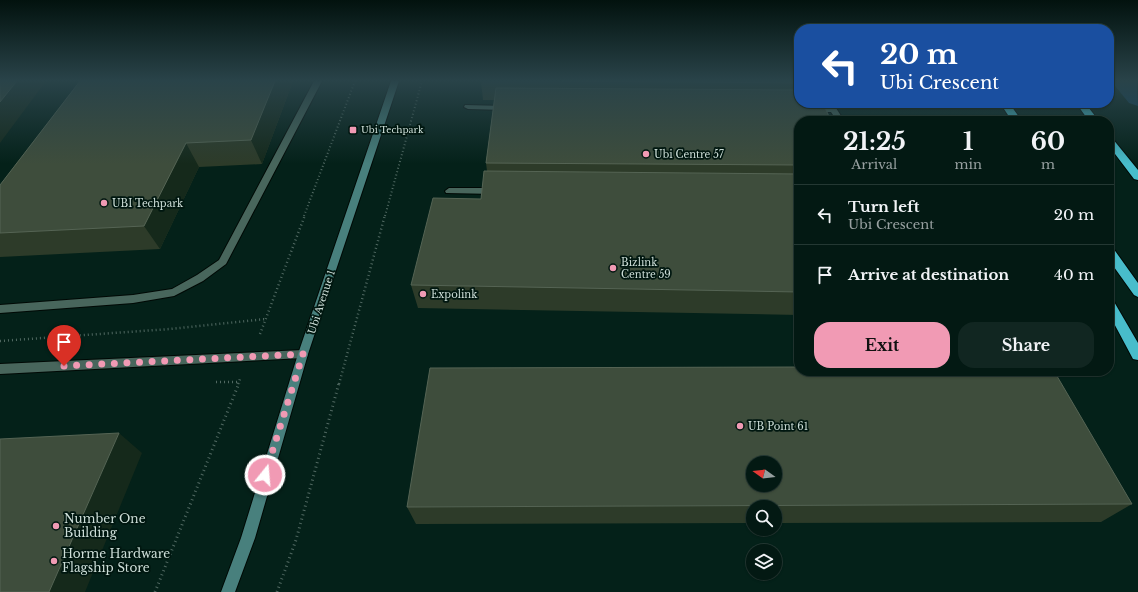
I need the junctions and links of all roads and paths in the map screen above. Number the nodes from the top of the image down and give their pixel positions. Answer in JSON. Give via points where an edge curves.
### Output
{"nodes":[{"id":1,"x":303,"y":109,"type":"edge"},
{"id":2,"x":386,"y":109,"type":"edge"},
{"id":3,"x":414,"y":109,"type":"edge"},
{"id":4,"x":809,"y":110,"type":"edge"},
{"id":5,"x":837,"y":116,"type":"edge"},
{"id":6,"x":1114,"y":146,"type":"edge"},
{"id":7,"x":1138,"y":177,"type":"edge"},
{"id":8,"x":449,"y":191,"type":"dead end"},
{"id":9,"x":505,"y":191,"type":"edge"},
{"id":10,"x":1114,"y":258,"type":"edge"},
{"id":11,"x":1138,"y":292,"type":"edge"},
{"id":12,"x":0,"y":309,"type":"edge"},
{"id":13,"x":1114,"y":312,"type":"edge"},
{"id":14,"x":266,"y":319,"type":"dead end"},
{"id":15,"x":0,"y":341,"type":"edge"},
{"id":16,"x":303,"y":354,"type":"junction"},
{"id":17,"x":1138,"y":355,"type":"edge"},
{"id":18,"x":0,"y":369,"type":"edge"},
{"id":19,"x":228,"y":592,"type":"edge"},
{"id":20,"x":277,"y":592,"type":"edge"}],
"edges":[{"from":1,"to":12,"type":"street","via":[[223,262],[200,278],[174,292],[133,299]]},
{"from":2,"to":16,"type":"street","name":"Ubi Avenue 1"},
{"from":3,"to":20,"type":"path","via":[[296,540]]},
{"from":4,"to":5,"type":"street","via":[[833,110]]},
{"from":6,"to":7,"type":"highway"},
{"from":8,"to":9,"type":"street"},
{"from":10,"to":11,"type":"highway"},
{"from":13,"to":17,"type":"highway"},
{"from":14,"to":15,"type":"path","via":[[170,329]]},
{"from":16,"to":18,"type":"street"},
{"from":16,"to":19,"type":"street","name":"Ubi Avenue 1","via":[[248,538]]}]}
